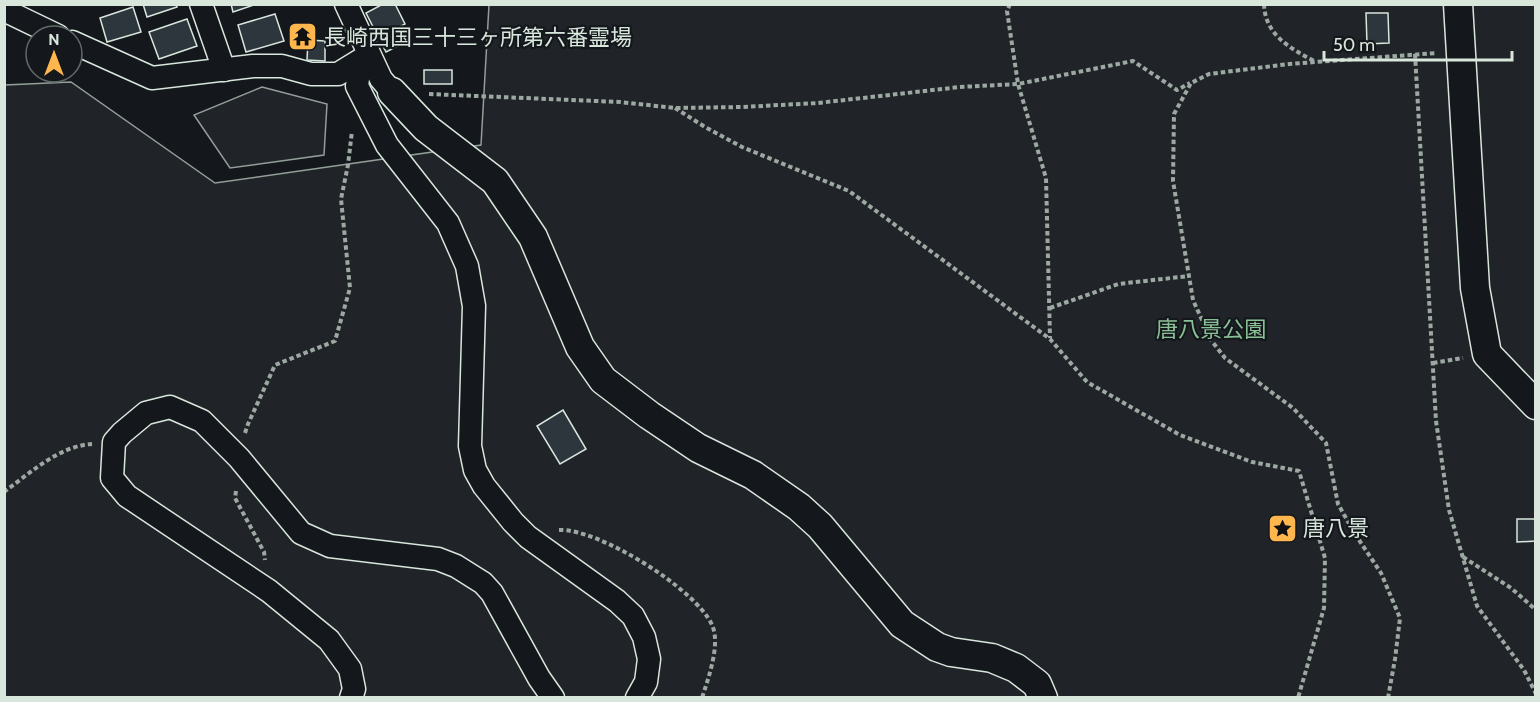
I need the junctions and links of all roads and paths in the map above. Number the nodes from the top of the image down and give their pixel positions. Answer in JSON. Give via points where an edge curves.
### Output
{"nodes":[{"id":1,"x":201,"y":4,"type":"edge"},
{"id":2,"x":346,"y":4,"type":"edge"},
{"id":3,"x":1010,"y":4,"type":"edge"},
{"id":4,"x":1264,"y":4,"type":"edge"},
{"id":5,"x":1458,"y":4,"type":"edge"},
{"id":6,"x":4,"y":10,"type":"edge"},
{"id":7,"x":33,"y":24,"type":"edge"},
{"id":8,"x":84,"y":47,"type":"edge"},
{"id":9,"x":369,"y":55,"type":"junction"},
{"id":10,"x":1314,"y":62,"type":"junction"},
{"id":11,"x":224,"y":70,"type":"junction"},
{"id":12,"x":1191,"y":83,"type":"junction"},
{"id":13,"x":1018,"y":84,"type":"junction"},
{"id":14,"x":357,"y":86,"type":"junction"},
{"id":15,"x":392,"y":92,"type":"junction"},
{"id":16,"x":675,"y":108,"type":"junction"},
{"id":17,"x":1189,"y":276,"type":"junction"},
{"id":18,"x":1050,"y":308,"type":"junction"},
{"id":19,"x":1050,"y":339,"type":"junction"},
{"id":20,"x":1536,"y":405,"type":"edge"},
{"id":21,"x":114,"y":442,"type":"junction"},
{"id":22,"x":239,"y":458,"type":"junction"},
{"id":23,"x":4,"y":492,"type":"edge"},
{"id":24,"x":528,"y":537,"type":"junction"},
{"id":25,"x":1463,"y":557,"type":"junction"},
{"id":26,"x":269,"y":591,"type":"junction"},
{"id":27,"x":1536,"y":609,"type":"edge"},
{"id":28,"x":1536,"y":694,"type":"edge"},
{"id":29,"x":351,"y":698,"type":"edge"},
{"id":30,"x":553,"y":698,"type":"edge"},
{"id":31,"x":637,"y":698,"type":"edge"},
{"id":32,"x":702,"y":698,"type":"edge"},
{"id":33,"x":1043,"y":698,"type":"edge"},
{"id":34,"x":1298,"y":698,"type":"edge"},
{"id":35,"x":1388,"y":698,"type":"edge"}],
"edges":[{"from":1,"to":11,"type":"street"},
{"from":2,"to":9,"type":"street"},
{"from":3,"to":13,"type":"path","via":[[1007,11]]},
{"from":4,"to":10,"type":"path","via":[[1270,31]]},
{"from":5,"to":20,"type":"street","via":[[1475,288],[1487,354]]},
{"from":6,"to":7,"type":"street"},
{"from":8,"to":11,"type":"street","via":[[152,78]]},
{"from":9,"to":11,"type":"street","via":[[338,74],[311,74],[282,66]]},
{"from":9,"to":14,"type":"street","via":[[359,71]]},
{"from":9,"to":15,"type":"street"},
{"from":10,"to":12,"type":"path","via":[[1209,74]]},
{"from":10,"to":25,"type":"path","via":[[1415,54],[1436,421],[1449,510]]},
{"from":12,"to":13,"type":"path","via":[[1177,90],[1133,61]]},
{"from":12,"to":17,"type":"path","via":[[1174,114],[1173,170]]},
{"from":13,"to":16,"type":"path","via":[[818,103]]},
{"from":13,"to":18,"type":"path","via":[[1046,178]]},
{"from":14,"to":22,"type":"path","via":[[341,199],[350,288],[335,341],[275,365],[248,424]]},
{"from":14,"to":24,"type":"street","via":[[387,145],[448,222],[467,266],[474,306],[470,446],[475,470]]},
{"from":15,"to":16,"type":"path"},
{"from":15,"to":33,"type":"street","via":[[426,128],[495,181],[532,237],[580,347],[603,380],[698,448],[753,475],[799,507],[820,526],[902,624],[951,652],[992,658],[1016,668],[1037,684]]},
{"from":16,"to":19,"type":"path","via":[[742,147],[849,191]]},
{"from":17,"to":18,"type":"path","via":[[1118,284]]},
{"from":17,"to":35,"type":"path","via":[[1193,300],[1210,340],[1225,358],[1293,408],[1326,443],[1338,504],[1381,573],[1400,618]]},
{"from":18,"to":19,"type":"path"},
{"from":19,"to":34,"type":"path","via":[[1088,382],[1180,435],[1252,462],[1299,471],[1325,558],[1324,608]]},
{"from":21,"to":22,"type":"street","via":[[146,413],[170,407],[202,421]]},
{"from":21,"to":23,"type":"path","via":[[84,444],[52,458]]},
{"from":21,"to":26,"type":"street","via":[[112,478],[127,496]]},
{"from":22,"to":26,"type":"path","via":[[235,498],[264,552]]},
{"from":22,"to":30,"type":"street","via":[[301,533],[330,546],[438,559],[483,584]]},
{"from":24,"to":31,"type":"street","via":[[633,616],[649,659],[646,682]]},
{"from":24,"to":32,"type":"path","via":[[572,530],[622,549],[675,584],[713,626],[715,658]]},
{"from":25,"to":27,"type":"path"},
{"from":25,"to":28,"type":"path","via":[[1478,606],[1524,670]]},
{"from":26,"to":29,"type":"street","via":[[329,640],[350,669],[354,689]]}]}
